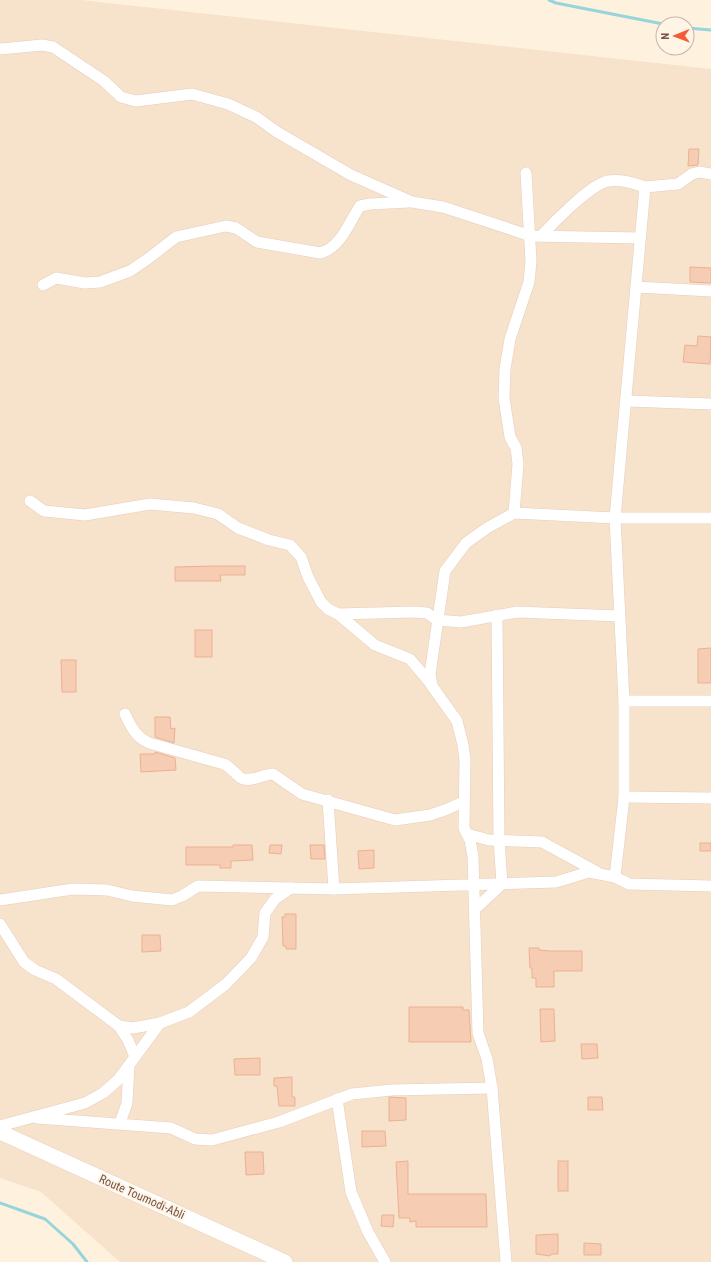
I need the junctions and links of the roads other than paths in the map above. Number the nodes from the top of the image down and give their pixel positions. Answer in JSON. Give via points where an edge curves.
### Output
{"nodes":[{"id":1,"x":0,"y":49,"type":"edge"},
{"id":2,"x":526,"y":173,"type":"dead end"},
{"id":3,"x":711,"y":174,"type":"edge"},
{"id":4,"x":645,"y":187,"type":"junction"},
{"id":5,"x":412,"y":202,"type":"junction"},
{"id":6,"x":536,"y":236,"type":"junction"},
{"id":7,"x":640,"y":238,"type":"junction"},
{"id":8,"x":43,"y":286,"type":"dead end"},
{"id":9,"x":636,"y":287,"type":"junction"},
{"id":10,"x":711,"y":291,"type":"edge"},
{"id":11,"x":626,"y":401,"type":"junction"},
{"id":12,"x":711,"y":404,"type":"edge"},
{"id":13,"x":30,"y":502,"type":"dead end"},
{"id":14,"x":514,"y":513,"type":"junction"},
{"id":15,"x":615,"y":518,"type":"junction"},
{"id":16,"x":711,"y":518,"type":"edge"},
{"id":17,"x":338,"y":614,"type":"junction"},
{"id":18,"x":497,"y":615,"type":"junction"},
{"id":19,"x":619,"y":616,"type":"junction"},
{"id":20,"x":437,"y":620,"type":"junction"},
{"id":21,"x":432,"y":686,"type":"junction"},
{"id":22,"x":624,"y":701,"type":"junction"},
{"id":23,"x":711,"y":701,"type":"edge"},
{"id":24,"x":125,"y":714,"type":"dead end"},
{"id":25,"x":624,"y":797,"type":"junction"},
{"id":26,"x":711,"y":798,"type":"edge"},
{"id":27,"x":328,"y":800,"type":"junction"},
{"id":28,"x":463,"y":802,"type":"junction"},
{"id":29,"x":467,"y":834,"type":"junction"},
{"id":30,"x":499,"y":839,"type":"junction"},
{"id":31,"x":598,"y":873,"type":"junction"},
{"id":32,"x":615,"y":877,"type":"junction"},
{"id":33,"x":502,"y":884,"type":"junction"},
{"id":34,"x":474,"y":885,"type":"junction"},
{"id":35,"x":711,"y":886,"type":"edge"},
{"id":36,"x":291,"y":888,"type":"junction"},
{"id":37,"x":334,"y":889,"type":"junction"},
{"id":38,"x":0,"y":900,"type":"edge"},
{"id":39,"x":474,"y":910,"type":"junction"},
{"id":40,"x":0,"y":924,"type":"edge"},
{"id":41,"x":160,"y":1023,"type":"junction"},
{"id":42,"x":119,"y":1026,"type":"junction"},
{"id":43,"x":132,"y":1061,"type":"junction"},
{"id":44,"x":492,"y":1088,"type":"junction"},
{"id":45,"x":337,"y":1099,"type":"junction"},
{"id":46,"x":32,"y":1118,"type":"junction"},
{"id":47,"x":120,"y":1123,"type":"junction"},
{"id":48,"x":0,"y":1126,"type":"edge"},
{"id":49,"x":0,"y":1132,"type":"edge"},
{"id":50,"x":285,"y":1262,"type":"edge"},
{"id":51,"x":385,"y":1262,"type":"edge"},
{"id":52,"x":506,"y":1262,"type":"edge"}],
"edges":[{"from":1,"to":5,"type":"street","via":[[42,45],[53,47],[128,100],[192,94],[228,104],[256,117],[277,132],[351,174]]},
{"from":2,"to":6,"type":"street"},
{"from":3,"to":4,"type":"street","via":[[699,172],[678,184]]},
{"from":4,"to":6,"type":"street","via":[[626,181],[607,181],[589,191]]},
{"from":4,"to":7,"type":"street"},
{"from":5,"to":6,"type":"street","via":[[449,208]]},
{"from":5,"to":8,"type":"street","via":[[360,206],[340,239],[320,254],[257,242],[236,228],[226,226],[176,237],[130,271],[100,282],[56,278]]},
{"from":6,"to":7,"type":"street"},
{"from":6,"to":14,"type":"street","via":[[529,282],[510,339],[505,369],[504,398],[510,437],[516,448],[518,464]]},
{"from":7,"to":9,"type":"street"},
{"from":9,"to":10,"type":"street"},
{"from":9,"to":11,"type":"street"},
{"from":11,"to":12,"type":"street"},
{"from":11,"to":15,"type":"street"},
{"from":13,"to":17,"type":"street","via":[[44,510],[85,515],[150,504],[194,508],[218,514],[238,528],[290,545],[301,557],[308,578],[321,602]]},
{"from":14,"to":15,"type":"street"},
{"from":14,"to":20,"type":"street","via":[[466,543],[445,571]]},
{"from":15,"to":16,"type":"street"},
{"from":15,"to":19,"type":"street"},
{"from":17,"to":20,"type":"street","via":[[414,612],[427,613]]},
{"from":17,"to":21,"type":"street","via":[[375,645],[410,659]]},
{"from":18,"to":19,"type":"street","via":[[517,612]]},
{"from":18,"to":20,"type":"street","via":[[473,621]]},
{"from":18,"to":30,"type":"street"},
{"from":19,"to":22,"type":"street"},
{"from":20,"to":21,"type":"street","via":[[430,674]]},
{"from":21,"to":28,"type":"street","via":[[460,729],[465,760]]},
{"from":22,"to":23,"type":"street"},
{"from":22,"to":25,"type":"street"},
{"from":24,"to":27,"type":"street","via":[[131,728],[140,739],[149,743],[224,764],[241,778],[273,774],[302,794]]},
{"from":25,"to":26,"type":"street"},
{"from":25,"to":32,"type":"street"},
{"from":27,"to":28,"type":"street","via":[[395,820],[430,815]]},
{"from":27,"to":37,"type":"street"},
{"from":28,"to":29,"type":"street","via":[[464,828]]},
{"from":29,"to":30,"type":"street","via":[[482,840]]},
{"from":29,"to":34,"type":"street","via":[[473,856]]},
{"from":30,"to":31,"type":"street","via":[[542,842]]},
{"from":30,"to":33,"type":"street"},
{"from":31,"to":32,"type":"street"},
{"from":31,"to":33,"type":"street","via":[[580,873],[556,882]]},
{"from":32,"to":35,"type":"street","via":[[629,884]]},
{"from":33,"to":34,"type":"street"},
{"from":33,"to":39,"type":"street"},
{"from":34,"to":37,"type":"street"},
{"from":34,"to":39,"type":"street"},
{"from":36,"to":37,"type":"street"},
{"from":36,"to":38,"type":"street","via":[[198,886],[172,900],[132,896],[107,890],[73,889]]},
{"from":36,"to":41,"type":"street","via":[[275,899],[265,913],[263,938],[251,958],[226,984],[189,1012]]},
{"from":39,"to":44,"type":"street","via":[[478,1033],[487,1059]]},
{"from":40,"to":42,"type":"street","via":[[24,962],[56,979]]},
{"from":41,"to":42,"type":"street","via":[[133,1028]]},
{"from":41,"to":43,"type":"street"},
{"from":42,"to":43,"type":"street","via":[[128,1040]]},
{"from":43,"to":46,"type":"street","via":[[104,1093],[85,1103]]},
{"from":43,"to":47,"type":"street","via":[[127,1103]]},
{"from":44,"to":45,"type":"street","via":[[369,1091]]},
{"from":44,"to":52,"type":"street"},
{"from":45,"to":47,"type":"street","via":[[278,1122],[212,1140],[195,1139],[171,1128]]},
{"from":45,"to":51,"type":"street","via":[[351,1192],[370,1236]]},
{"from":46,"to":47,"type":"street"},
{"from":46,"to":48,"type":"street"},
{"from":49,"to":50,"type":"street","name":"Route Toumodi-Abli"}]}
